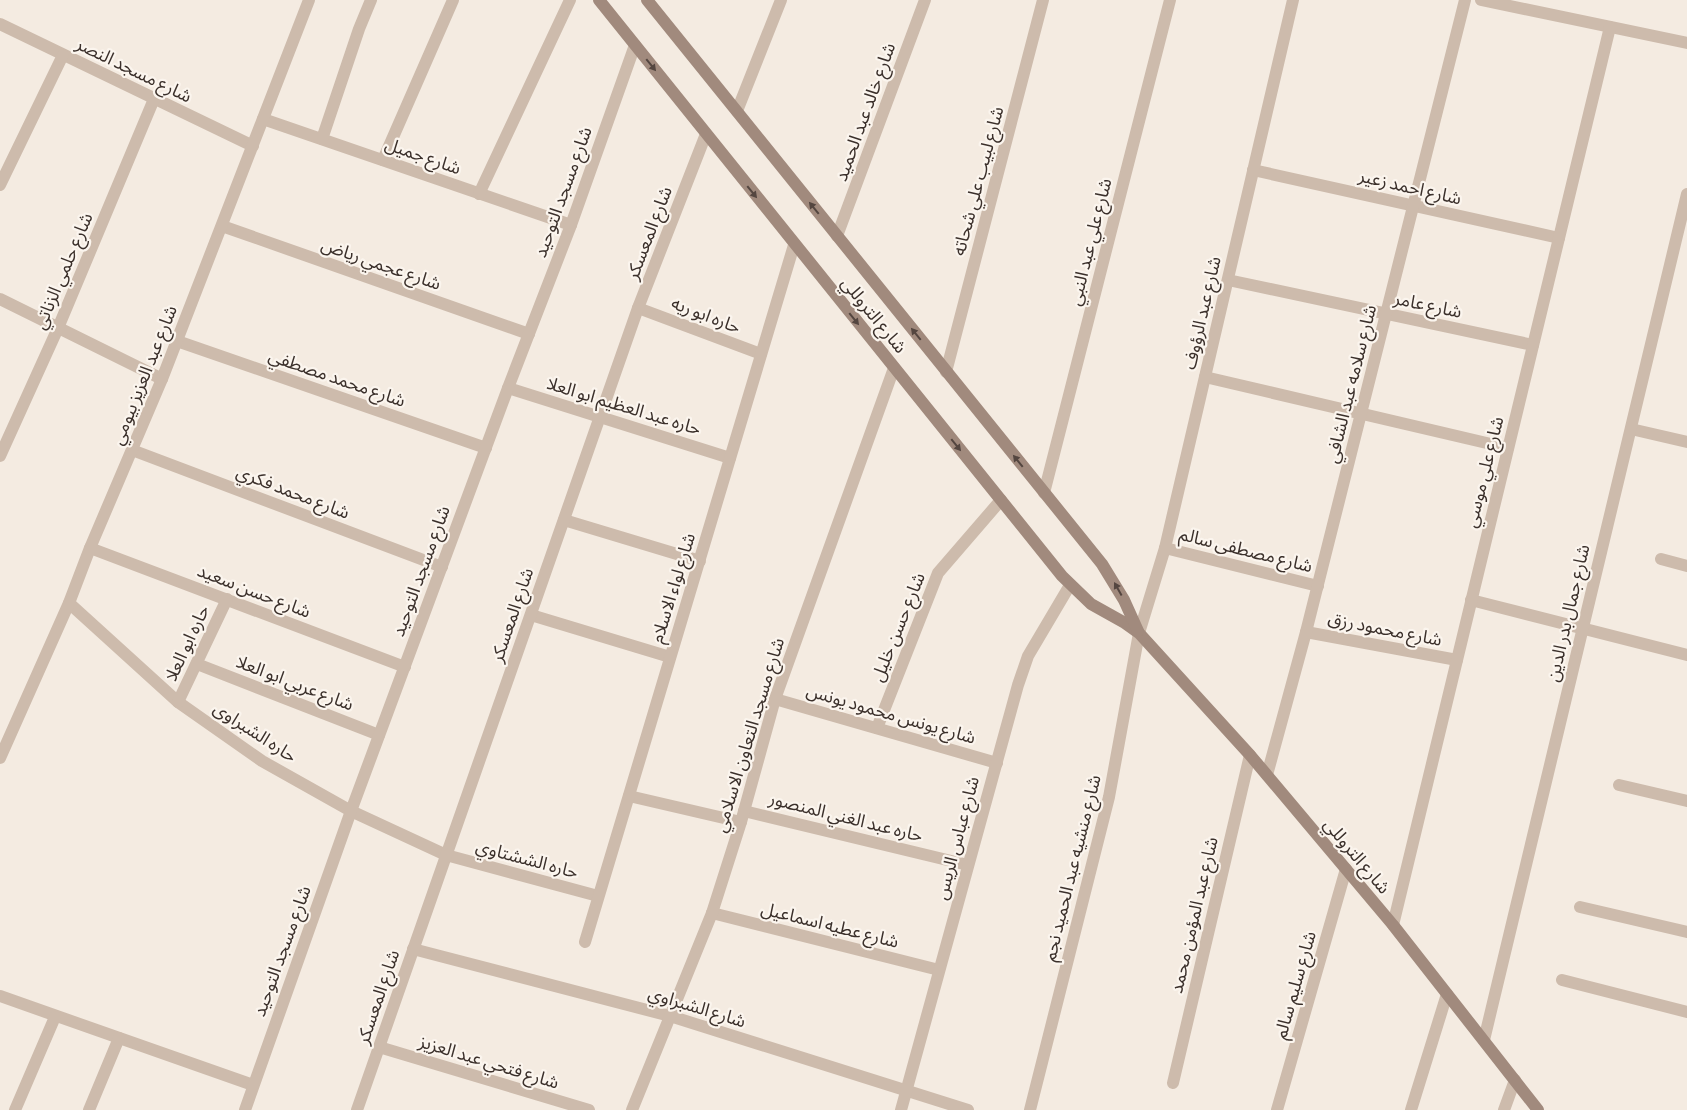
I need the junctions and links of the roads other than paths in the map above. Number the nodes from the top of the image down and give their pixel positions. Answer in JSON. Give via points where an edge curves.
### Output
{"nodes":[{"id":1,"x":309,"y":0,"type":"edge"},
{"id":2,"x":371,"y":0,"type":"edge"},
{"id":3,"x":453,"y":0,"type":"edge"},
{"id":4,"x":570,"y":0,"type":"edge"},
{"id":5,"x":599,"y":0,"type":"edge"},
{"id":6,"x":647,"y":0,"type":"edge"},
{"id":7,"x":781,"y":0,"type":"edge"},
{"id":8,"x":925,"y":0,"type":"edge"},
{"id":9,"x":1043,"y":0,"type":"edge"},
{"id":10,"x":1170,"y":0,"type":"edge"},
{"id":11,"x":1292,"y":0,"type":"edge"},
{"id":12,"x":1465,"y":0,"type":"edge"},
{"id":13,"x":1481,"y":0,"type":"edge"},
{"id":14,"x":0,"y":24,"type":"edge"},
{"id":15,"x":1610,"y":27,"type":"junction"},
{"id":16,"x":1687,"y":43,"type":"edge"},
{"id":17,"x":635,"y":45,"type":"junction"},
{"id":18,"x":63,"y":55,"type":"junction"},
{"id":19,"x":154,"y":99,"type":"junction"},
{"id":20,"x":737,"y":111,"type":"junction"},
{"id":21,"x":263,"y":119,"type":"junction"},
{"id":22,"x":706,"y":134,"type":"junction"},
{"id":23,"x":322,"y":139,"type":"junction"},
{"id":24,"x":253,"y":146,"type":"junction"},
{"id":25,"x":383,"y":160,"type":"junction"},
{"id":26,"x":1253,"y":170,"type":"junction"},
{"id":27,"x":0,"y":185,"type":"edge"},
{"id":28,"x":479,"y":194,"type":"junction"},
{"id":29,"x":1687,"y":194,"type":"edge"},
{"id":30,"x":1413,"y":206,"type":"junction"},
{"id":31,"x":571,"y":225,"type":"junction"},
{"id":32,"x":222,"y":226,"type":"junction"},
{"id":33,"x":838,"y":236,"type":"junction"},
{"id":34,"x":1559,"y":238,"type":"junction"},
{"id":35,"x":794,"y":245,"type":"junction"},
{"id":36,"x":1228,"y":280,"type":"junction"},
{"id":37,"x":0,"y":299,"type":"edge"},
{"id":38,"x":638,"y":308,"type":"junction"},
{"id":39,"x":1386,"y":314,"type":"junction"},
{"id":40,"x":58,"y":328,"type":"junction"},
{"id":41,"x":528,"y":334,"type":"junction"},
{"id":42,"x":177,"y":341,"type":"junction"},
{"id":43,"x":1533,"y":345,"type":"junction"},
{"id":44,"x":761,"y":354,"type":"junction"},
{"id":45,"x":894,"y":368,"type":"junction"},
{"id":46,"x":946,"y":372,"type":"junction"},
{"id":47,"x":1205,"y":376,"type":"junction"},
{"id":48,"x":162,"y":379,"type":"junction"},
{"id":49,"x":508,"y":388,"type":"junction"},
{"id":50,"x":1361,"y":413,"type":"junction"},
{"id":51,"x":600,"y":417,"type":"junction"},
{"id":52,"x":1631,"y":429,"type":"junction"},
{"id":53,"x":1687,"y":442,"type":"edge"},
{"id":54,"x":486,"y":448,"type":"junction"},
{"id":55,"x":1508,"y":448,"type":"junction"},
{"id":56,"x":132,"y":450,"type":"junction"},
{"id":57,"x":0,"y":456,"type":"edge"},
{"id":58,"x":730,"y":458,"type":"junction"},
{"id":59,"x":1044,"y":493,"type":"junction"},
{"id":60,"x":1001,"y":500,"type":"junction"},
{"id":61,"x":564,"y":520,"type":"junction"},
{"id":62,"x":90,"y":548,"type":"junction"},
{"id":63,"x":1165,"y":548,"type":"junction"},
{"id":64,"x":1661,"y":559,"type":"dead end"},
{"id":65,"x":700,"y":560,"type":"junction"},
{"id":66,"x":1687,"y":566,"type":"edge"},
{"id":67,"x":442,"y":567,"type":"junction"},
{"id":68,"x":1070,"y":585,"type":"junction"},
{"id":69,"x":1318,"y":586,"type":"junction"},
{"id":70,"x":226,"y":599,"type":"junction"},
{"id":71,"x":1472,"y":600,"type":"junction"},
{"id":72,"x":69,"y":603,"type":"junction"},
{"id":73,"x":531,"y":615,"type":"junction"},
{"id":74,"x":1583,"y":628,"type":"junction"},
{"id":75,"x":1306,"y":632,"type":"junction"},
{"id":76,"x":1139,"y":633,"type":"junction"},
{"id":77,"x":1687,"y":655,"type":"edge"},
{"id":78,"x":670,"y":657,"type":"junction"},
{"id":79,"x":1457,"y":660,"type":"junction"},
{"id":80,"x":197,"y":664,"type":"junction"},
{"id":81,"x":405,"y":667,"type":"junction"},
{"id":82,"x":775,"y":699,"type":"junction"},
{"id":83,"x":178,"y":702,"type":"junction"},
{"id":84,"x":877,"y":728,"type":"junction"},
{"id":85,"x":379,"y":735,"type":"junction"},
{"id":86,"x":1250,"y":755,"type":"junction"},
{"id":87,"x":0,"y":758,"type":"edge"},
{"id":88,"x":996,"y":763,"type":"junction"},
{"id":89,"x":1267,"y":775,"type":"junction"},
{"id":90,"x":1619,"y":784,"type":"dead end"},
{"id":91,"x":629,"y":796,"type":"junction"},
{"id":92,"x":1687,"y":801,"type":"edge"},
{"id":93,"x":351,"y":811,"type":"junction"},
{"id":94,"x":743,"y":817,"type":"junction"},
{"id":95,"x":446,"y":855,"type":"junction"},
{"id":96,"x":968,"y":865,"type":"junction"},
{"id":97,"x":1346,"y":870,"type":"junction"},
{"id":98,"x":598,"y":896,"type":"junction"},
{"id":99,"x":1580,"y":907,"type":"dead end"},
{"id":100,"x":712,"y":913,"type":"junction"},
{"id":101,"x":1393,"y":925,"type":"junction"},
{"id":102,"x":1687,"y":932,"type":"edge"},
{"id":103,"x":585,"y":942,"type":"dead end"},
{"id":104,"x":413,"y":949,"type":"junction"},
{"id":105,"x":939,"y":970,"type":"junction"},
{"id":106,"x":1562,"y":980,"type":"dead end"},
{"id":107,"x":1447,"y":994,"type":"junction"},
{"id":108,"x":0,"y":996,"type":"edge"},
{"id":109,"x":1687,"y":1012,"type":"edge"},
{"id":110,"x":670,"y":1016,"type":"junction"},
{"id":111,"x":56,"y":1017,"type":"junction"},
{"id":112,"x":119,"y":1038,"type":"junction"},
{"id":113,"x":1484,"y":1040,"type":"junction"},
{"id":114,"x":379,"y":1048,"type":"junction"},
{"id":115,"x":1515,"y":1080,"type":"junction"},
{"id":116,"x":1173,"y":1083,"type":"dead end"},
{"id":117,"x":253,"y":1085,"type":"junction"},
{"id":118,"x":906,"y":1090,"type":"junction"},
{"id":119,"x":15,"y":1110,"type":"edge"},
{"id":120,"x":89,"y":1110,"type":"edge"},
{"id":121,"x":244,"y":1110,"type":"edge"},
{"id":122,"x":357,"y":1110,"type":"edge"},
{"id":123,"x":589,"y":1110,"type":"edge"},
{"id":124,"x":632,"y":1110,"type":"edge"},
{"id":125,"x":901,"y":1110,"type":"edge"},
{"id":126,"x":968,"y":1110,"type":"edge"},
{"id":127,"x":1030,"y":1110,"type":"edge"},
{"id":128,"x":1278,"y":1110,"type":"edge"},
{"id":129,"x":1411,"y":1110,"type":"edge"},
{"id":130,"x":1504,"y":1110,"type":"edge"},
{"id":131,"x":1538,"y":1110,"type":"edge"}],
"edges":[{"from":1,"to":21,"type":"street","name":"شارع عبد العزيز بيومي"},
{"from":2,"to":23,"type":"street"},
{"from":3,"to":25,"type":"street"},
{"from":4,"to":28,"type":"street"},
{"from":5,"to":17,"type":"street","name":"شارع التروللي"},
{"from":6,"to":20,"type":"street","name":"شارع التروللي"},
{"from":7,"to":20,"type":"street"},
{"from":8,"to":33,"type":"street","name":"شارع خالد عبد الحميد"},
{"from":9,"to":46,"type":"street","name":"شارع لبيب علي شحاته"},
{"from":10,"to":59,"type":"street","name":"شارع علي عبد النبي"},
{"from":11,"to":26,"type":"street","name":"شارع عبد الرؤوف"},
{"from":12,"to":30,"type":"street","name":"شارع سلامه عبد الشافي"},
{"from":13,"to":15,"type":"street"},
{"from":14,"to":18,"type":"street","name":"شارع مسجد النصر"},
{"from":15,"to":16,"type":"street"},
{"from":15,"to":34,"type":"street","name":"شارع علي موسي"},
{"from":17,"to":22,"type":"street","name":"شارع التروللي","one_way":true},
{"from":17,"to":31,"type":"street","name":"شارع مسجد التوحيد"},
{"from":18,"to":19,"type":"street","name":"شارع مسجد النصر"},
{"from":18,"to":27,"type":"street"},
{"from":19,"to":24,"type":"street","name":"شارع مسجد النصر"},
{"from":19,"to":40,"type":"street","name":"شارع حلمي الزناتي"},
{"from":33,"to":20,"type":"street","name":"شارع التروللي","one_way":true},
{"from":21,"to":23,"type":"street","name":"شارع جميل"},
{"from":21,"to":24,"type":"street","name":"شارع عبد العزيز بيومي"},
{"from":22,"to":35,"type":"street","name":"شارع التروللي","one_way":true},
{"from":22,"to":38,"type":"street","name":"شارع المعسكر"},
{"from":23,"to":25,"type":"street","name":"شارع جميل"},
{"from":24,"to":32,"type":"street","name":"شارع عبد العزيز بيومي"},
{"from":25,"to":28,"type":"street","name":"شارع جميل"},
{"from":26,"to":30,"type":"street","name":"شارع احمد زعير"},
{"from":26,"to":36,"type":"street","name":"شارع عبد الرؤوف"},
{"from":28,"to":31,"type":"street","name":"شارع جميل"},
{"from":29,"to":52,"type":"street","name":"شارع جمال بدر الدين"},
{"from":30,"to":34,"type":"street","name":"شارع احمد زعير"},
{"from":30,"to":39,"type":"street","name":"شارع سلامه عبد الشافي"},
{"from":31,"to":41,"type":"street","name":"شارع مسجد التوحيد"},
{"from":32,"to":41,"type":"street","name":"شارع عجمي رياض"},
{"from":32,"to":42,"type":"street","name":"شارع عبد العزيز بيومي"},
{"from":46,"to":33,"type":"street","name":"شارع التروللي","one_way":true},
{"from":34,"to":43,"type":"street","name":"شارع علي موسي"},
{"from":35,"to":44,"type":"street","name":"شارع لواء الاسلام"},
{"from":35,"to":45,"type":"street","name":"شارع التروللي","one_way":true},
{"from":36,"to":39,"type":"street","name":"شارع عامر"},
{"from":36,"to":47,"type":"street","name":"شارع عبد الرؤوف"},
{"from":37,"to":40,"type":"street"},
{"from":38,"to":44,"type":"street","name":"حاره ابو ريه"},
{"from":38,"to":51,"type":"street","name":"شارع المعسكر"},
{"from":39,"to":43,"type":"street","name":"شارع عامر"},
{"from":39,"to":50,"type":"street","name":"شارع سلامه عبد الشافي"},
{"from":40,"to":48,"type":"street"},
{"from":40,"to":57,"type":"street","name":"شارع حلمي الزناتي"},
{"from":41,"to":49,"type":"street","name":"شارع مسجد التوحيد"},
{"from":42,"to":48,"type":"street","name":"شارع عبد العزيز بيومي"},
{"from":42,"to":54,"type":"street","name":"شارع محمد مصطفي"},
{"from":43,"to":55,"type":"street","name":"شارع علي موسي"},
{"from":44,"to":58,"type":"street","name":"شارع لواء الاسلام"},
{"from":45,"to":60,"type":"street","name":"شارع التروللي","one_way":true},
{"from":45,"to":82,"type":"street","name":"شارع مسجد التعاون الاسلامي"},
{"from":59,"to":46,"type":"street","name":"شارع التروللي","one_way":true},
{"from":47,"to":50,"type":"street"},
{"from":47,"to":63,"type":"street","name":"شارع عبد الرؤوف"},
{"from":48,"to":56,"type":"street","name":"شارع عبد العزيز بيومي"},
{"from":49,"to":51,"type":"street","name":"حاره عبد العظيم ابو العلا"},
{"from":49,"to":54,"type":"street","name":"شارع مسجد التوحيد"},
{"from":50,"to":55,"type":"street"},
{"from":50,"to":69,"type":"street","name":"شارع سلامه عبد الشافي"},
{"from":51,"to":58,"type":"street","name":"حاره عبد العظيم ابو العلا"},
{"from":51,"to":61,"type":"street","name":"شارع المعسكر"},
{"from":52,"to":53,"type":"street"},
{"from":52,"to":74,"type":"street","name":"شارع جمال بدر الدين"},
{"from":54,"to":67,"type":"street","name":"شارع مسجد التوحيد"},
{"from":55,"to":71,"type":"street","name":"شارع علي موسي"},
{"from":56,"to":62,"type":"street","name":"شارع عبد العزيز بيومي"},
{"from":56,"to":67,"type":"street","name":"شارع محمد فكري"},
{"from":58,"to":65,"type":"street","name":"شارع لواء الاسلام"},
{"from":76,"to":59,"type":"street","name":"شارع التروللي","one_way":true,"via":[[1102,564]]},
{"from":60,"to":68,"type":"street","name":"شارع التروللي"},
{"from":60,"to":84,"type":"street","name":"شارع حسن خليل","via":[[938,573]]},
{"from":61,"to":65,"type":"street"},
{"from":61,"to":73,"type":"street","name":"شارع المعسكر"},
{"from":62,"to":70,"type":"street","name":"شارع حسن سعيد"},
{"from":62,"to":72,"type":"street","name":"شارع عبد العزيز بيومي"},
{"from":63,"to":69,"type":"street","name":"شارع مصطفى سالم"},
{"from":63,"to":76,"type":"street","name":"شارع عبد الرؤوف"},
{"from":64,"to":66,"type":"street"},
{"from":65,"to":78,"type":"street","name":"شارع لواء الاسلام"},
{"from":67,"to":81,"type":"street","name":"شارع مسجد التوحيد"},
{"from":68,"to":76,"type":"street","name":"شارع التروللي","via":[[1091,604]]},
{"from":68,"to":88,"type":"street","name":"شارع عباس الريس","via":[[1028,656]]},
{"from":69,"to":75,"type":"street","name":"شارع سلامه عبد الشافي"},
{"from":70,"to":80,"type":"street","name":"حاره ابو العلا"},
{"from":70,"to":81,"type":"street","name":"شارع حسن سعيد"},
{"from":71,"to":74,"type":"street"},
{"from":71,"to":79,"type":"street","name":"شارع علي موسي"},
{"from":72,"to":83,"type":"street","name":"حاره الشبراوى"},
{"from":72,"to":87,"type":"street","name":"شارع عبد العزيز بيومي"},
{"from":73,"to":78,"type":"street"},
{"from":73,"to":95,"type":"street","name":"شارع المعسكر"},
{"from":74,"to":77,"type":"street"},
{"from":74,"to":113,"type":"street","name":"شارع جمال بدر الدين"},
{"from":75,"to":79,"type":"street","name":"شارع محمود رزق"},
{"from":75,"to":89,"type":"street","name":"شارع سلامه عبد الشافي"},
{"from":76,"to":86,"type":"street","name":"شارع التروللي"},
{"from":76,"to":127,"type":"street","name":"شارع منشيه عبد الحميد نجم","via":[[1109,797]]},
{"from":78,"to":91,"type":"street","name":"شارع لواء الاسلام"},
{"from":79,"to":101,"type":"street","name":"شارع علي موسي"},
{"from":80,"to":83,"type":"street","name":"حاره ابو العلا"},
{"from":80,"to":85,"type":"street","name":"شارع عربي ابو العلا"},
{"from":81,"to":85,"type":"street","name":"شارع مسجد التوحيد"},
{"from":82,"to":84,"type":"street","name":"شارع يونس محمود يونس"},
{"from":82,"to":94,"type":"street","name":"شارع مسجد التعاون الاسلامي"},
{"from":83,"to":93,"type":"street","name":"حاره الشبراوى","via":[[262,761]]},
{"from":84,"to":88,"type":"street","name":"شارع يونس محمود يونس"},
{"from":85,"to":93,"type":"street","name":"شارع مسجد التوحيد"},
{"from":86,"to":89,"type":"street","name":"شارع التروللي"},
{"from":86,"to":116,"type":"street","name":"شارع عبد المؤمن محمد"},
{"from":88,"to":96,"type":"street","name":"شارع عباس الريس"},
{"from":89,"to":97,"type":"street","name":"شارع التروللي"},
{"from":90,"to":92,"type":"street"},
{"from":91,"to":94,"type":"street","name":"حاره عبد الغني المنصور"},
{"from":91,"to":98,"type":"street","name":"شارع لواء الاسلام"},
{"from":93,"to":95,"type":"street","name":"حاره الشبراوى"},
{"from":93,"to":117,"type":"street","name":"شارع مسجد التوحيد"},
{"from":94,"to":96,"type":"street","name":"حاره عبد الغني المنصور"},
{"from":94,"to":100,"type":"street","name":"شارع مسجد التعاون الاسلامي"},
{"from":95,"to":98,"type":"street","name":"حاره الششتاوي"},
{"from":95,"to":104,"type":"street","name":"شارع المعسكر"},
{"from":96,"to":105,"type":"street","name":"شارع عباس الريس"},
{"from":97,"to":101,"type":"street","name":"شارع التروللي"},
{"from":97,"to":128,"type":"street","name":"شارع سليم سالم"},
{"from":98,"to":103,"type":"street","name":"شارع لواء الاسلام"},
{"from":99,"to":102,"type":"street"},
{"from":100,"to":105,"type":"street","name":"شارع عطيه اسماعيل"},
{"from":100,"to":110,"type":"street","name":"شارع مسجد التعاون الاسلامي"},
{"from":101,"to":107,"type":"street","name":"شارع التروللي"},
{"from":104,"to":110,"type":"street","name":"شارع الشبراوي"},
{"from":104,"to":114,"type":"street","name":"شارع المعسكر"},
{"from":105,"to":118,"type":"street","name":"شارع عباس الريس"},
{"from":106,"to":109,"type":"street"},
{"from":107,"to":113,"type":"street","name":"شارع التروللي"},
{"from":107,"to":129,"type":"street"},
{"from":108,"to":111,"type":"street"},
{"from":110,"to":118,"type":"street","name":"شارع الشبراوي"},
{"from":110,"to":124,"type":"street","name":"شارع مسجد التعاون الاسلامي"},
{"from":111,"to":112,"type":"street"},
{"from":111,"to":119,"type":"street"},
{"from":112,"to":117,"type":"street"},
{"from":112,"to":120,"type":"street"},
{"from":113,"to":115,"type":"street","name":"شارع التروللي"},
{"from":114,"to":122,"type":"street","name":"شارع المعسكر"},
{"from":114,"to":123,"type":"street","name":"شارع فتحي عبد العزيز"},
{"from":115,"to":130,"type":"street"},
{"from":115,"to":131,"type":"street","name":"شارع التروللي"},
{"from":117,"to":121,"type":"street","name":"شارع مسجد التوحيد"},
{"from":118,"to":125,"type":"street","name":"شارع عباس الريس"},
{"from":118,"to":126,"type":"street","name":"شارع الشبراوي"}]}
